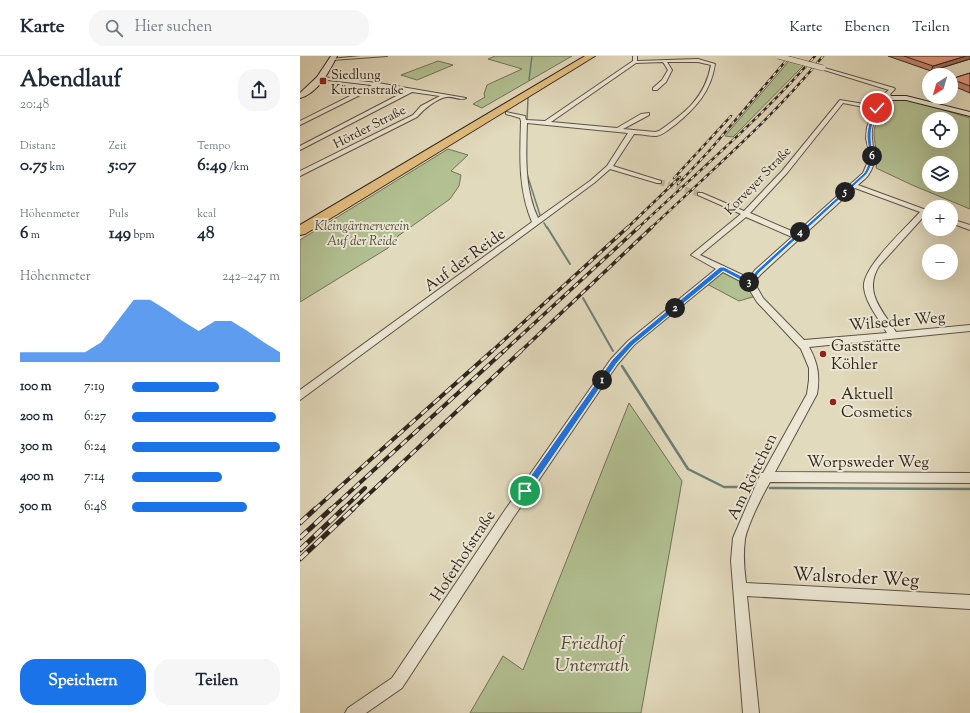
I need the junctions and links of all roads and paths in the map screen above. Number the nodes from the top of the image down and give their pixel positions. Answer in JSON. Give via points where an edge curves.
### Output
{"nodes":[{"id":1,"x":385,"y":56,"type":"edge"},
{"id":2,"x":582,"y":56,"type":"edge"},
{"id":3,"x":591,"y":56,"type":"edge"},
{"id":4,"x":778,"y":56,"type":"edge"},
{"id":5,"x":333,"y":58,"type":"edge"},
{"id":6,"x":635,"y":59,"type":"edge"},
{"id":7,"x":665,"y":62,"type":"junction"},
{"id":8,"x":321,"y":78,"type":"junction"},
{"id":9,"x":378,"y":84,"type":"junction"},
{"id":10,"x":655,"y":89,"type":"dead end"},
{"id":11,"x":411,"y":90,"type":"junction"},
{"id":12,"x":446,"y":95,"type":"junction"},
{"id":13,"x":300,"y":96,"type":"edge"},
{"id":14,"x":463,"y":98,"type":"dead end"},
{"id":15,"x":889,"y":98,"type":"junction"},
{"id":16,"x":877,"y":108,"type":"junction"},
{"id":17,"x":508,"y":113,"type":"dead end"},
{"id":18,"x":647,"y":114,"type":"dead end"},
{"id":19,"x":970,"y":114,"type":"edge"},
{"id":20,"x":524,"y":121,"type":"junction"},
{"id":21,"x":300,"y":123,"type":"edge"},
{"id":22,"x":546,"y":123,"type":"junction"},
{"id":23,"x":618,"y":130,"type":"junction"},
{"id":24,"x":632,"y":132,"type":"junction"},
{"id":25,"x":300,"y":148,"type":"edge"},
{"id":26,"x":609,"y":167,"type":"junction"},
{"id":27,"x":300,"y":174,"type":"edge"},
{"id":28,"x":658,"y":182,"type":"tunnel mouth"},
{"id":29,"x":853,"y":185,"type":"junction"},
{"id":30,"x":700,"y":194,"type":"tunnel mouth"},
{"id":31,"x":922,"y":211,"type":"edge"},
{"id":32,"x":746,"y":213,"type":"junction"},
{"id":33,"x":922,"y":216,"type":"edge"},
{"id":34,"x":300,"y":221,"type":"edge"},
{"id":35,"x":536,"y":222,"type":"junction"},
{"id":36,"x":958,"y":224,"type":"edge"},
{"id":37,"x":970,"y":228,"type":"edge"},
{"id":38,"x":300,"y":231,"type":"edge"},
{"id":39,"x":797,"y":236,"type":"junction"},
{"id":40,"x":722,"y":268,"type":"junction"},
{"id":41,"x":750,"y":282,"type":"junction"},
{"id":42,"x":970,"y":328,"type":"edge"},
{"id":43,"x":893,"y":335,"type":"junction"},
{"id":44,"x":802,"y":344,"type":"junction"},
{"id":45,"x":300,"y":396,"type":"edge"},
{"id":46,"x":765,"y":477,"type":"junction"},
{"id":47,"x":970,"y":478,"type":"edge"},
{"id":48,"x":740,"y":588,"type":"junction"},
{"id":49,"x":970,"y":602,"type":"edge"},
{"id":50,"x":353,"y":713,"type":"edge"},
{"id":51,"x":751,"y":713,"type":"edge"}],
"edges":[{"from":1,"to":5,"type":"street"},
{"from":2,"to":34,"type":"highway"},
{"from":3,"to":38,"type":"highway"},
{"from":4,"to":15,"type":"street","bridge":true,"via":[[892,89],[887,94]]},
{"from":5,"to":8,"type":"main road"},
{"from":6,"to":7,"type":"street"},
{"from":6,"to":22,"type":"street"},
{"from":7,"to":10,"type":"street","via":[[670,70],[664,81]]},
{"from":7,"to":24,"type":"street","via":[[696,61],[713,64],[710,82],[699,101],[659,133]]},
{"from":8,"to":9,"type":"street"},
{"from":8,"to":13,"type":"main road","via":[[313,88]]},
{"from":9,"to":11,"type":"street"},
{"from":9,"to":21,"type":"street"},
{"from":11,"to":12,"type":"street"},
{"from":11,"to":25,"type":"street"},
{"from":12,"to":14,"type":"street"},
{"from":12,"to":27,"type":"street","name":"Hörder Straße","via":[[423,107],[414,116]]},
{"from":15,"to":16,"type":"street","via":[[883,100]]},
{"from":15,"to":19,"type":"main road","via":[[906,98]]},
{"from":16,"to":29,"type":"street","via":[[869,136],[871,164],[866,174]]},
{"from":16,"to":32,"type":"street","name":"Korveyer Straße","via":[[838,101],[806,148]]},
{"from":17,"to":20,"type":"street","via":[[521,116]]},
{"from":18,"to":23,"type":"street"},
{"from":20,"to":22,"type":"street"},
{"from":20,"to":35,"type":"street","via":[[524,192]]},
{"from":22,"to":23,"type":"street"},
{"from":23,"to":24,"type":"street"},
{"from":24,"to":26,"type":"street","name":"Auf der Reide"},
{"from":26,"to":28,"type":"street"},
{"from":26,"to":35,"type":"street","name":"Auf der Reide"},
{"from":29,"to":31,"type":"street"},
{"from":29,"to":39,"type":"street"},
{"from":30,"to":32,"type":"street"},
{"from":32,"to":39,"type":"street"},
{"from":32,"to":40,"type":"street","name":"Korveyer Straße","via":[[695,255]]},
{"from":33,"to":43,"type":"street","via":[[876,265],[868,282],[873,300]]},
{"from":35,"to":45,"type":"street","name":"Auf der Reide"},
{"from":36,"to":37,"type":"street"},
{"from":39,"to":41,"type":"street"},
{"from":40,"to":41,"type":"street","name":"Korveyer Straße"},
{"from":40,"to":50,"type":"street","name":"Hoferhofstraße","via":[[631,343],[614,362],[397,683]]},
{"from":41,"to":44,"type":"street","name":"Am Röttchen","via":[[756,296]]},
{"from":42,"to":43,"type":"street","name":"Wilseder Weg"},
{"from":43,"to":44,"type":"street","name":"Wilseder Weg"},
{"from":44,"to":46,"type":"street","name":"Am Röttchen","via":[[814,364],[815,383],[807,405]]},
{"from":46,"to":47,"type":"street","name":"Worpsweder Weg"},
{"from":46,"to":48,"type":"street","name":"Am Röttchen","via":[[739,538],[737,561]]},
{"from":48,"to":49,"type":"street","name":"Walsroder Weg"},
{"from":48,"to":51,"type":"street","name":"Am Röttchen"}]}
